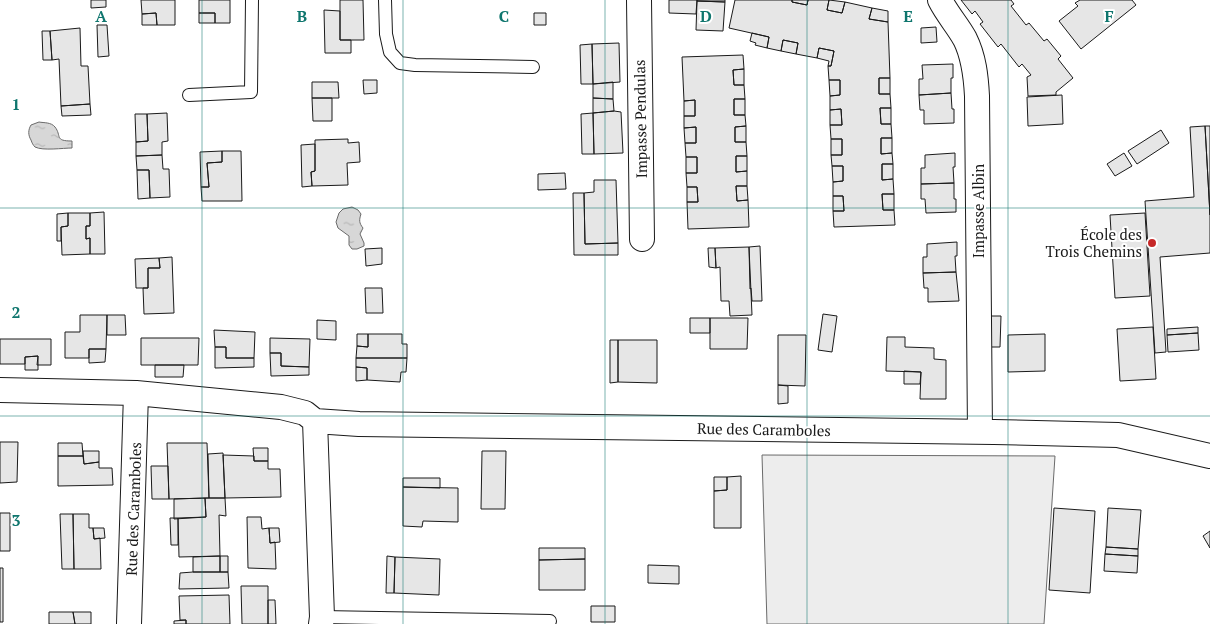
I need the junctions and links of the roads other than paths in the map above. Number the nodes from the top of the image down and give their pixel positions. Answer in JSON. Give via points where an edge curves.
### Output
{"nodes":[{"id":1,"x":252,"y":0,"type":"edge"},
{"id":2,"x":385,"y":0,"type":"edge"},
{"id":3,"x":638,"y":0,"type":"edge"},
{"id":4,"x":940,"y":0,"type":"edge"},
{"id":5,"x":533,"y":67,"type":"dead end"},
{"id":6,"x":189,"y":96,"type":"dead end"},
{"id":7,"x":642,"y":239,"type":"dead end"},
{"id":8,"x":0,"y":390,"type":"edge"},
{"id":9,"x":136,"y":393,"type":"junction"},
{"id":10,"x":315,"y":421,"type":"junction"},
{"id":11,"x":980,"y":432,"type":"junction"},
{"id":12,"x":1210,"y":456,"type":"edge"},
{"id":13,"x":322,"y":620,"type":"edge"},
{"id":14,"x":550,"y":621,"type":"dead end"},
{"id":15,"x":129,"y":624,"type":"edge"}],
"edges":[{"from":1,"to":6,"type":"lane","via":[[251,92]]},
{"from":2,"to":5,"type":"lane","via":[[390,52],[400,62]]},
{"from":3,"to":7,"type":"street","name":"Impasse Pendulas"},
{"from":4,"to":11,"type":"street","name":"Impasse Albin","via":[[965,39],[975,71]]},
{"from":8,"to":9,"type":"street","name":"Rue des Caramboles"},
{"from":9,"to":10,"type":"street","name":"Rue des Caramboles","via":[[281,407],[305,413]]},
{"from":9,"to":15,"type":"street","name":"Rue des Caramboles"},
{"from":10,"to":11,"type":"street","name":"Rue des Caramboles","via":[[394,426]]},
{"from":10,"to":13,"type":"street"},
{"from":11,"to":12,"type":"street","name":"Rue des Caramboles","via":[[1118,435]]},
{"from":13,"to":14,"type":"lane"}]}
